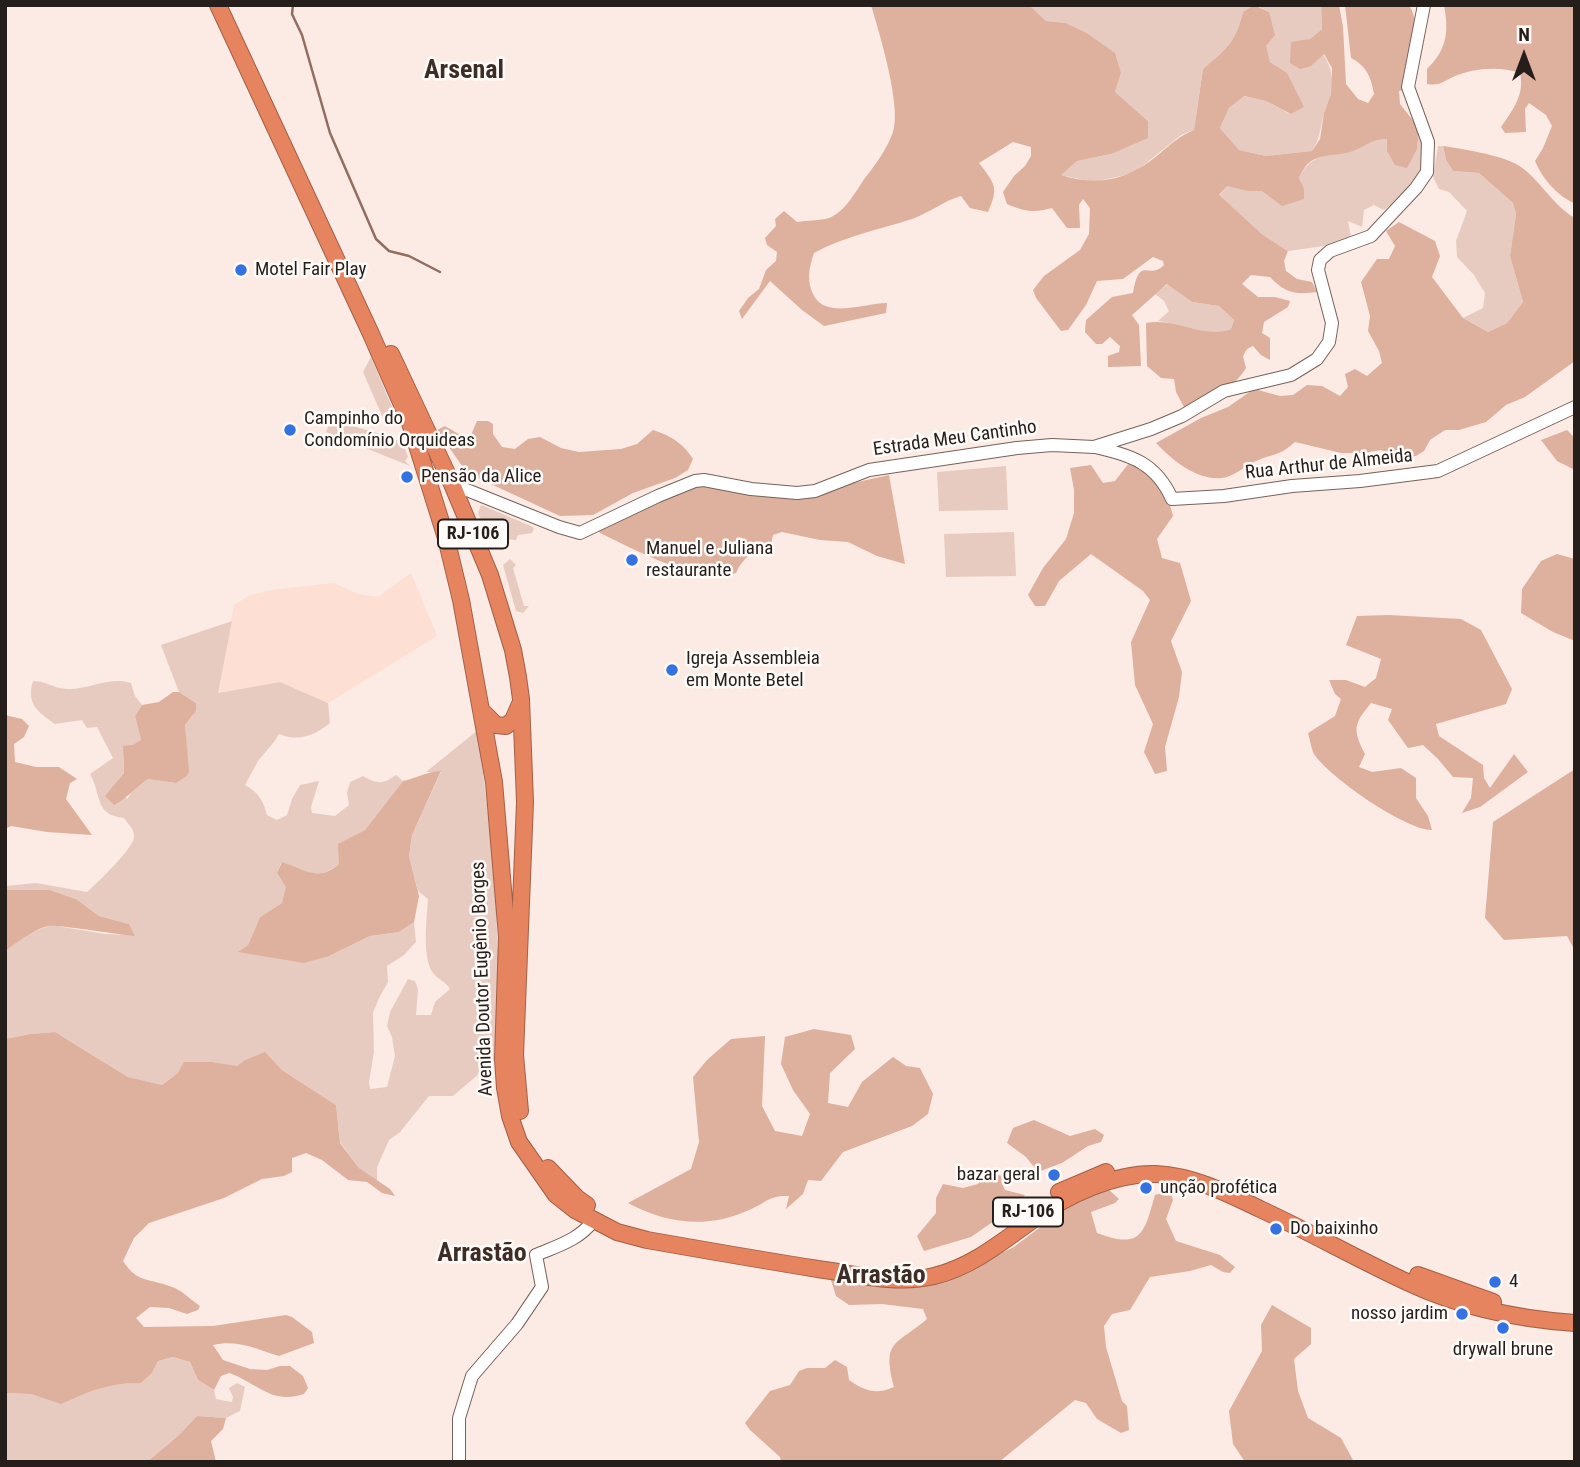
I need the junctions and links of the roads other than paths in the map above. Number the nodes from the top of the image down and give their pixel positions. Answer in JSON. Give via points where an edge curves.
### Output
{"nodes":[{"id":1,"x":218,"y":5,"type":"edge"},
{"id":2,"x":230,"y":5,"type":"edge"},
{"id":3,"x":1424,"y":5,"type":"edge"},
{"id":4,"x":1575,"y":407,"type":"edge"},
{"id":5,"x":1094,"y":447,"type":"junction"},
{"id":6,"x":452,"y":484,"type":"junction"},
{"id":7,"x":521,"y":699,"type":"junction"},
{"id":8,"x":482,"y":711,"type":"junction"},
{"id":9,"x":593,"y":1220,"type":"junction"},
{"id":10,"x":1575,"y":1314,"type":"edge"},
{"id":11,"x":1575,"y":1323,"type":"edge"},
{"id":12,"x":458,"y":1462,"type":"edge"}],
"edges":[{"from":1,"to":8,"type":"highway","name":"Avenida Doutor Eugênio Borges","number":"RJ-106","via":[[410,423],[446,538]]},
{"from":2,"to":6,"type":"highway","name":"Avenida Doutor Eugênio Borges","number":"RJ-106"},
{"from":3,"to":5,"type":"street","name":"Estrada Meu Cantinho","via":[[1408,87],[1428,142],[1429,166],[1424,179],[1371,236],[1330,251],[1320,260],[1318,270],[1332,323],[1329,342],[1317,359],[1290,375],[1224,391],[1182,416]]},
{"from":4,"to":5,"type":"street","name":"Rua Arthur de Almeida","via":[[1438,471],[1224,496],[1172,499],[1153,469]]},
{"from":5,"to":6,"type":"street","name":"Estrada Meu Cantinho","via":[[1017,448],[869,470],[806,492],[695,481],[580,533]]},
{"from":6,"to":7,"type":"highway","name":"Avenida Doutor Eugênio Borges","number":"RJ-106","via":[[490,575],[513,650]]},
{"from":7,"to":8,"type":"highway","via":[[506,726],[496,725]]},
{"from":7,"to":10,"type":"highway","name":"Avenida Doutor Eugênio Borges","number":"RJ-106","via":[[525,802],[515,1055],[519,1108],[534,1149],[553,1176],[597,1212],[662,1233],[861,1266],[916,1269],[985,1245],[1049,1197],[1080,1181],[1107,1171],[1154,1165],[1217,1177],[1457,1290],[1503,1304]]},
{"from":8,"to":9,"type":"highway","name":"Avenida Doutor Eugênio Borges","number":"RJ-106","via":[[494,782],[505,912],[503,1059],[510,1116],[519,1143],[556,1195]]},
{"from":9,"to":11,"type":"highway","name":"Avenida Doutor Eugênio Borges","number":"RJ-106","via":[[646,1240],[846,1273],[932,1277],[976,1259],[1067,1199],[1109,1181],[1134,1176],[1178,1177],[1224,1191],[1454,1302],[1518,1317]]},
{"from":9,"to":12,"type":"street","via":[[574,1238],[536,1255],[542,1287],[467,1387]]}]}
